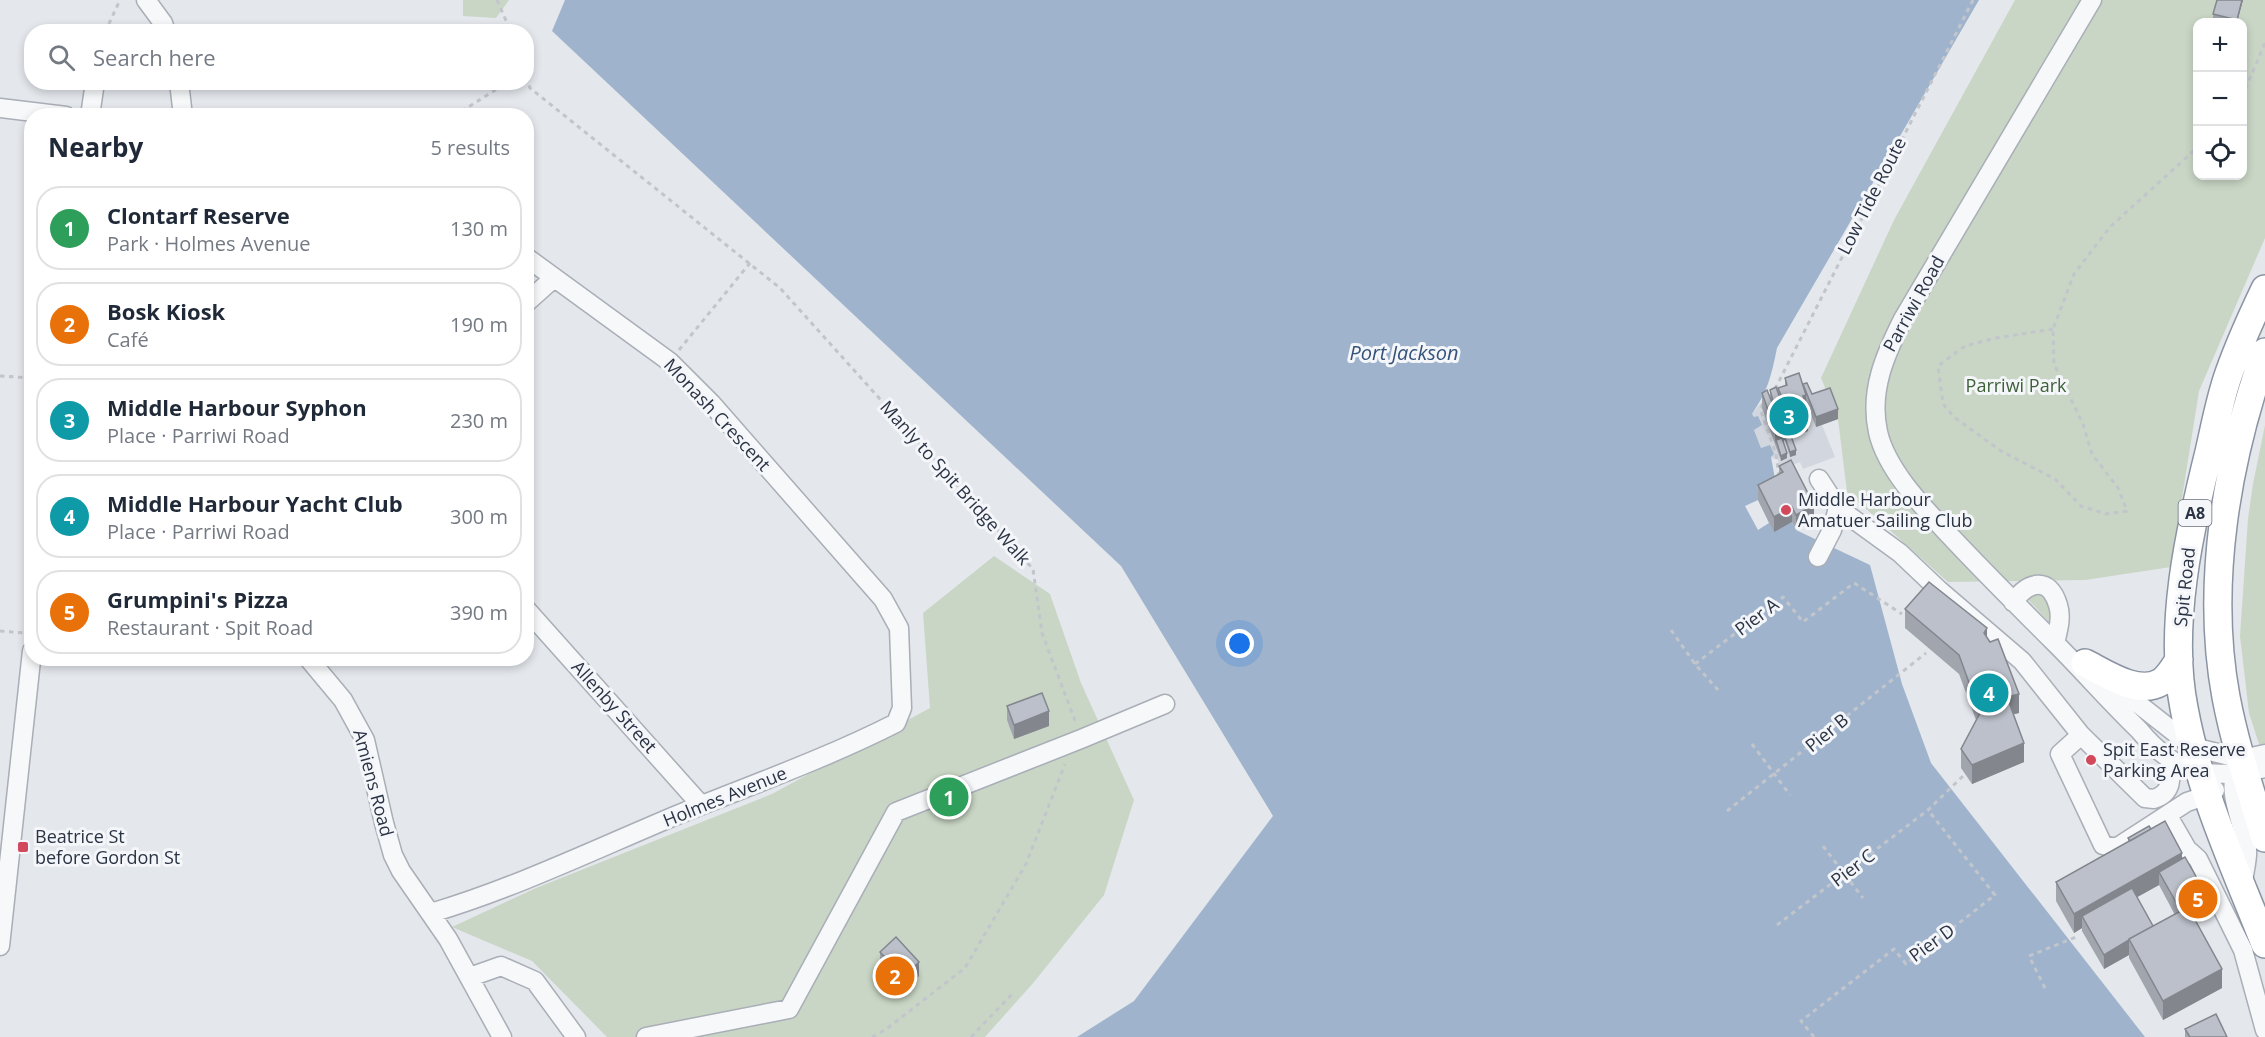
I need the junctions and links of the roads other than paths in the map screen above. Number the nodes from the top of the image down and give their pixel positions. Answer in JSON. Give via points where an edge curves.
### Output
{"nodes":[{"id":1,"x":146,"y":0,"type":"edge"},
{"id":2,"x":2092,"y":0,"type":"edge"},
{"id":3,"x":163,"y":24,"type":"edge"},
{"id":4,"x":94,"y":90,"type":"edge"},
{"id":5,"x":180,"y":90,"type":"edge"},
{"id":6,"x":0,"y":108,"type":"edge"},
{"id":7,"x":91,"y":108,"type":"edge"},
{"id":8,"x":182,"y":108,"type":"edge"},
{"id":9,"x":24,"y":111,"type":"edge"},
{"id":10,"x":534,"y":263,"type":"edge"},
{"id":11,"x":554,"y":278,"type":"junction"},
{"id":12,"x":2265,"y":290,"type":"edge"},
{"id":13,"x":534,"y":296,"type":"edge"},
{"id":14,"x":2265,"y":352,"type":"edge"},
{"id":15,"x":1820,"y":479,"type":"dead end"},
{"id":16,"x":1838,"y":508,"type":"junction"},
{"id":17,"x":1818,"y":557,"type":"dead end"},
{"id":18,"x":883,"y":599,"type":"joint"},
{"id":19,"x":2013,"y":602,"type":"junction"},
{"id":20,"x":534,"y":618,"type":"edge"},
{"id":21,"x":2058,"y":646,"type":"junction"},
{"id":22,"x":2179,"y":660,"type":"junction"},
{"id":23,"x":2085,"y":663,"type":"junction"},
{"id":24,"x":30,"y":666,"type":"edge"},
{"id":25,"x":315,"y":666,"type":"edge"},
{"id":26,"x":1165,"y":704,"type":"dead end"},
{"id":27,"x":2081,"y":735,"type":"junction"},
{"id":28,"x":2193,"y":747,"type":"junction"},
{"id":29,"x":2170,"y":761,"type":"junction"},
{"id":30,"x":2251,"y":766,"type":"edge"},
{"id":31,"x":2205,"y":784,"type":"junction"},
{"id":32,"x":701,"y":805,"type":"junction"},
{"id":33,"x":2169,"y":816,"type":"junction"},
{"id":34,"x":2265,"y":838,"type":"edge"},
{"id":35,"x":2242,"y":886,"type":"junction"},
{"id":36,"x":431,"y":913,"type":"junction"},
{"id":37,"x":2265,"y":944,"type":"edge"},
{"id":38,"x":0,"y":946,"type":"edge"},
{"id":39,"x":470,"y":977,"type":"junction"},
{"id":40,"x":2265,"y":1030,"type":"edge"},
{"id":41,"x":502,"y":1037,"type":"edge"},
{"id":42,"x":576,"y":1037,"type":"edge"},
{"id":43,"x":646,"y":1037,"type":"edge"}],
"edges":[{"from":1,"to":3,"type":"street"},
{"from":2,"to":19,"type":"street","name":"Parriwi Road","via":[[1903,319],[1887,351],[1874,401],[1878,434],[1911,494]]},
{"from":4,"to":7,"type":"street"},
{"from":5,"to":8,"type":"street"},
{"from":6,"to":9,"type":"street"},
{"from":10,"to":11,"type":"street","name":"Monash Crescent"},
{"from":11,"to":13,"type":"street"},
{"from":11,"to":18,"type":"street","name":"Monash Crescent","via":[[670,362],[711,403]]},
{"from":12,"to":22,"type":"highway","name":"Spit Road","number":"A8","via":[[2229,374],[2204,471],[2186,562]]},
{"from":14,"to":30,"type":"highway","name":"Spit Road","number":"A8","via":[[2239,435],[2228,493],[2219,612],[2230,716]]},
{"from":15,"to":16,"type":"street"},
{"from":16,"to":17,"type":"street"},
{"from":16,"to":27,"type":"street","via":[[1900,553],[2022,661]]},
{"from":18,"to":32,"type":"street","name":"Holmes Avenue","via":[[899,628],[902,708],[896,723],[846,748]]},
{"from":19,"to":21,"type":"street","name":"Parriwi Road"},
{"from":19,"to":21,"type":"street","via":[[2031,585],[2040,584],[2049,590],[2058,606]]},
{"from":20,"to":32,"type":"street","name":"Allenby Street"},
{"from":21,"to":23,"type":"street","name":"Parriwi Road"},
{"from":21,"to":29,"type":"street","name":"Parriwi Road"},
{"from":22,"to":23,"type":"highway","via":[[2162,682],[2139,686]]},
{"from":22,"to":28,"type":"highway","name":"Spit Road","number":"A8"},
{"from":23,"to":28,"type":"street","name":"Parriwi Road"},
{"from":24,"to":38,"type":"street"},
{"from":25,"to":36,"type":"street","name":"Amiens Road","via":[[355,719],[364,740],[393,855]]},
{"from":26,"to":43,"type":"street","via":[[896,812],[789,1009]]},
{"from":27,"to":29,"type":"street","via":[[2145,798],[2154,799],[2167,791],[2172,783]]},
{"from":27,"to":33,"type":"street","via":[[2060,754],[2103,845],[2116,848]]},
{"from":28,"to":30,"type":"street","name":"Parriwi Road"},
{"from":28,"to":31,"type":"highway","name":"Spit Road","number":"A8"},
{"from":29,"to":31,"type":"street","name":"Parriwi Road"},
{"from":30,"to":31,"type":"street","name":"Parriwi Road"},
{"from":30,"to":34,"type":"highway","name":"Spit Road","number":"A8"},
{"from":30,"to":35,"type":"street","name":"Spit Road","via":[[2235,808],[2247,849]]},
{"from":31,"to":33,"type":"street"},
{"from":31,"to":35,"type":"highway","name":"Spit Road","number":"A8"},
{"from":32,"to":36,"type":"street","name":"Holmes Avenue","via":[[472,901]]},
{"from":33,"to":40,"type":"street","via":[[2187,849],[2198,859],[2243,950]]},
{"from":35,"to":37,"type":"highway","name":"Spit Road","number":"A8"},
{"from":36,"to":39,"type":"street","name":"Amiens Road"},
{"from":39,"to":41,"type":"street","name":"Amiens Road"},
{"from":39,"to":42,"type":"street","via":[[501,966],[535,981]]}]}
